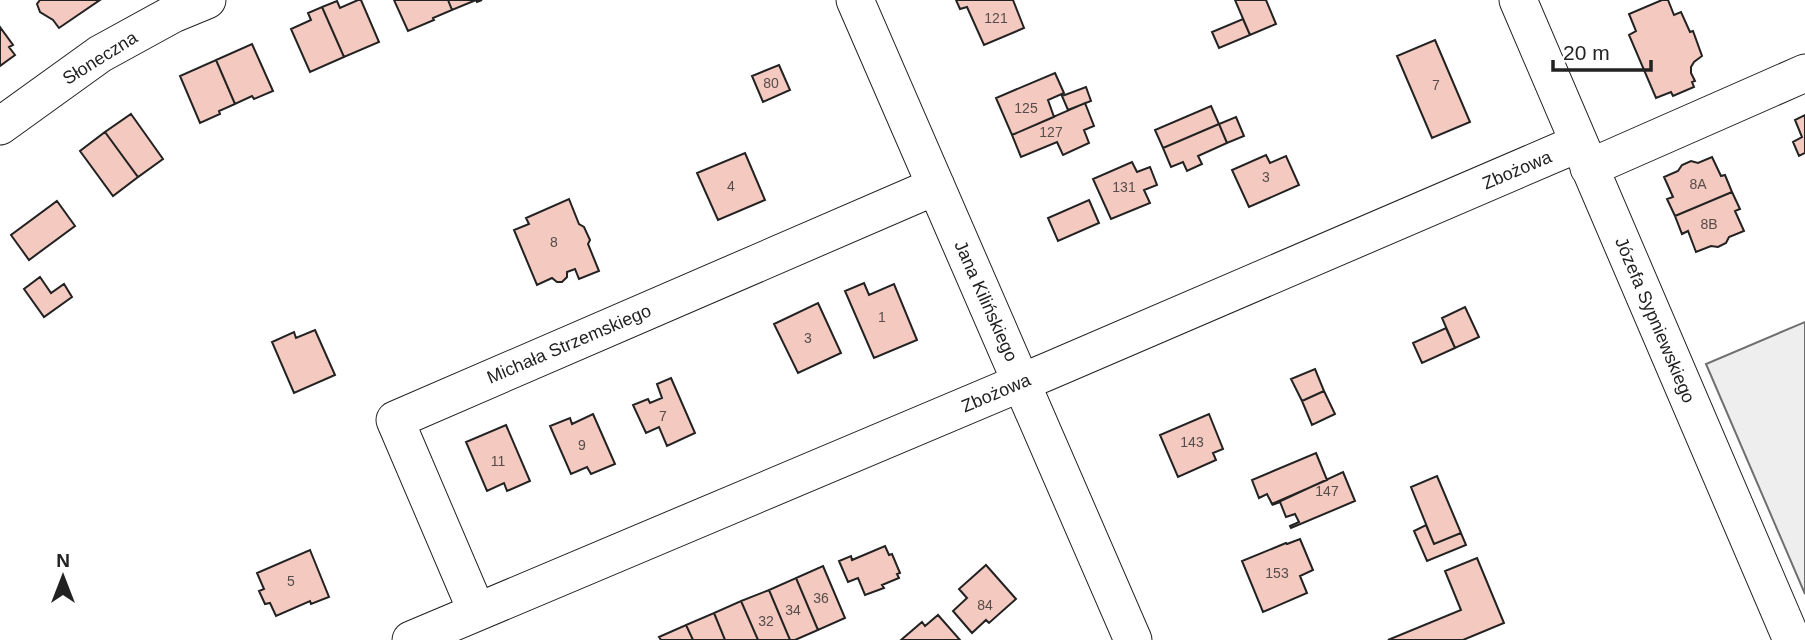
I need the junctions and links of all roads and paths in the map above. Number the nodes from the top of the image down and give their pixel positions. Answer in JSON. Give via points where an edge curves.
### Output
{"nodes":[{"id":1,"x":207,"y":0,"type":"edge"},
{"id":2,"x":855,"y":0,"type":"edge"},
{"id":3,"x":1518,"y":0,"type":"edge"},
{"id":4,"x":170,"y":7,"type":"edge"},
{"id":5,"x":1805,"y":73,"type":"edge"},
{"id":6,"x":0,"y":126,"type":"edge"},
{"id":7,"x":1584,"y":156,"type":"junction"},
{"id":8,"x":936,"y":186,"type":"junction"},
{"id":9,"x":1022,"y":382,"type":"junction"},
{"id":10,"x":477,"y":612,"type":"junction"},
{"id":11,"x":411,"y":640,"type":"edge"},
{"id":12,"x":1133,"y":640,"type":"edge"},
{"id":13,"x":1793,"y":640,"type":"edge"}],
"edges":[{"from":1,"to":4,"type":"street","name":"Słoneczna"},
{"from":2,"to":8,"type":"street","name":"Jana Kilińskiego"},
{"from":3,"to":7,"type":"street","name":"Józefa Sypniewskiego"},
{"from":4,"to":6,"type":"street","name":"Słoneczna"},
{"from":5,"to":7,"type":"street","name":"Zbożowa"},
{"from":7,"to":9,"type":"street","name":"Zbożowa"},
{"from":7,"to":13,"type":"street","name":"Józefa Sypniewskiego"},
{"from":8,"to":9,"type":"street","name":"Jana Kilińskiego"},
{"from":8,"to":10,"type":"street","name":"Michała Strzemskiego","via":[[395,420]]},
{"from":9,"to":10,"type":"street","name":"Zbożowa"},
{"from":9,"to":12,"type":"street","name":"Jana Kilińskiego"},
{"from":10,"to":11,"type":"street","name":"Zbożowa"}]}
